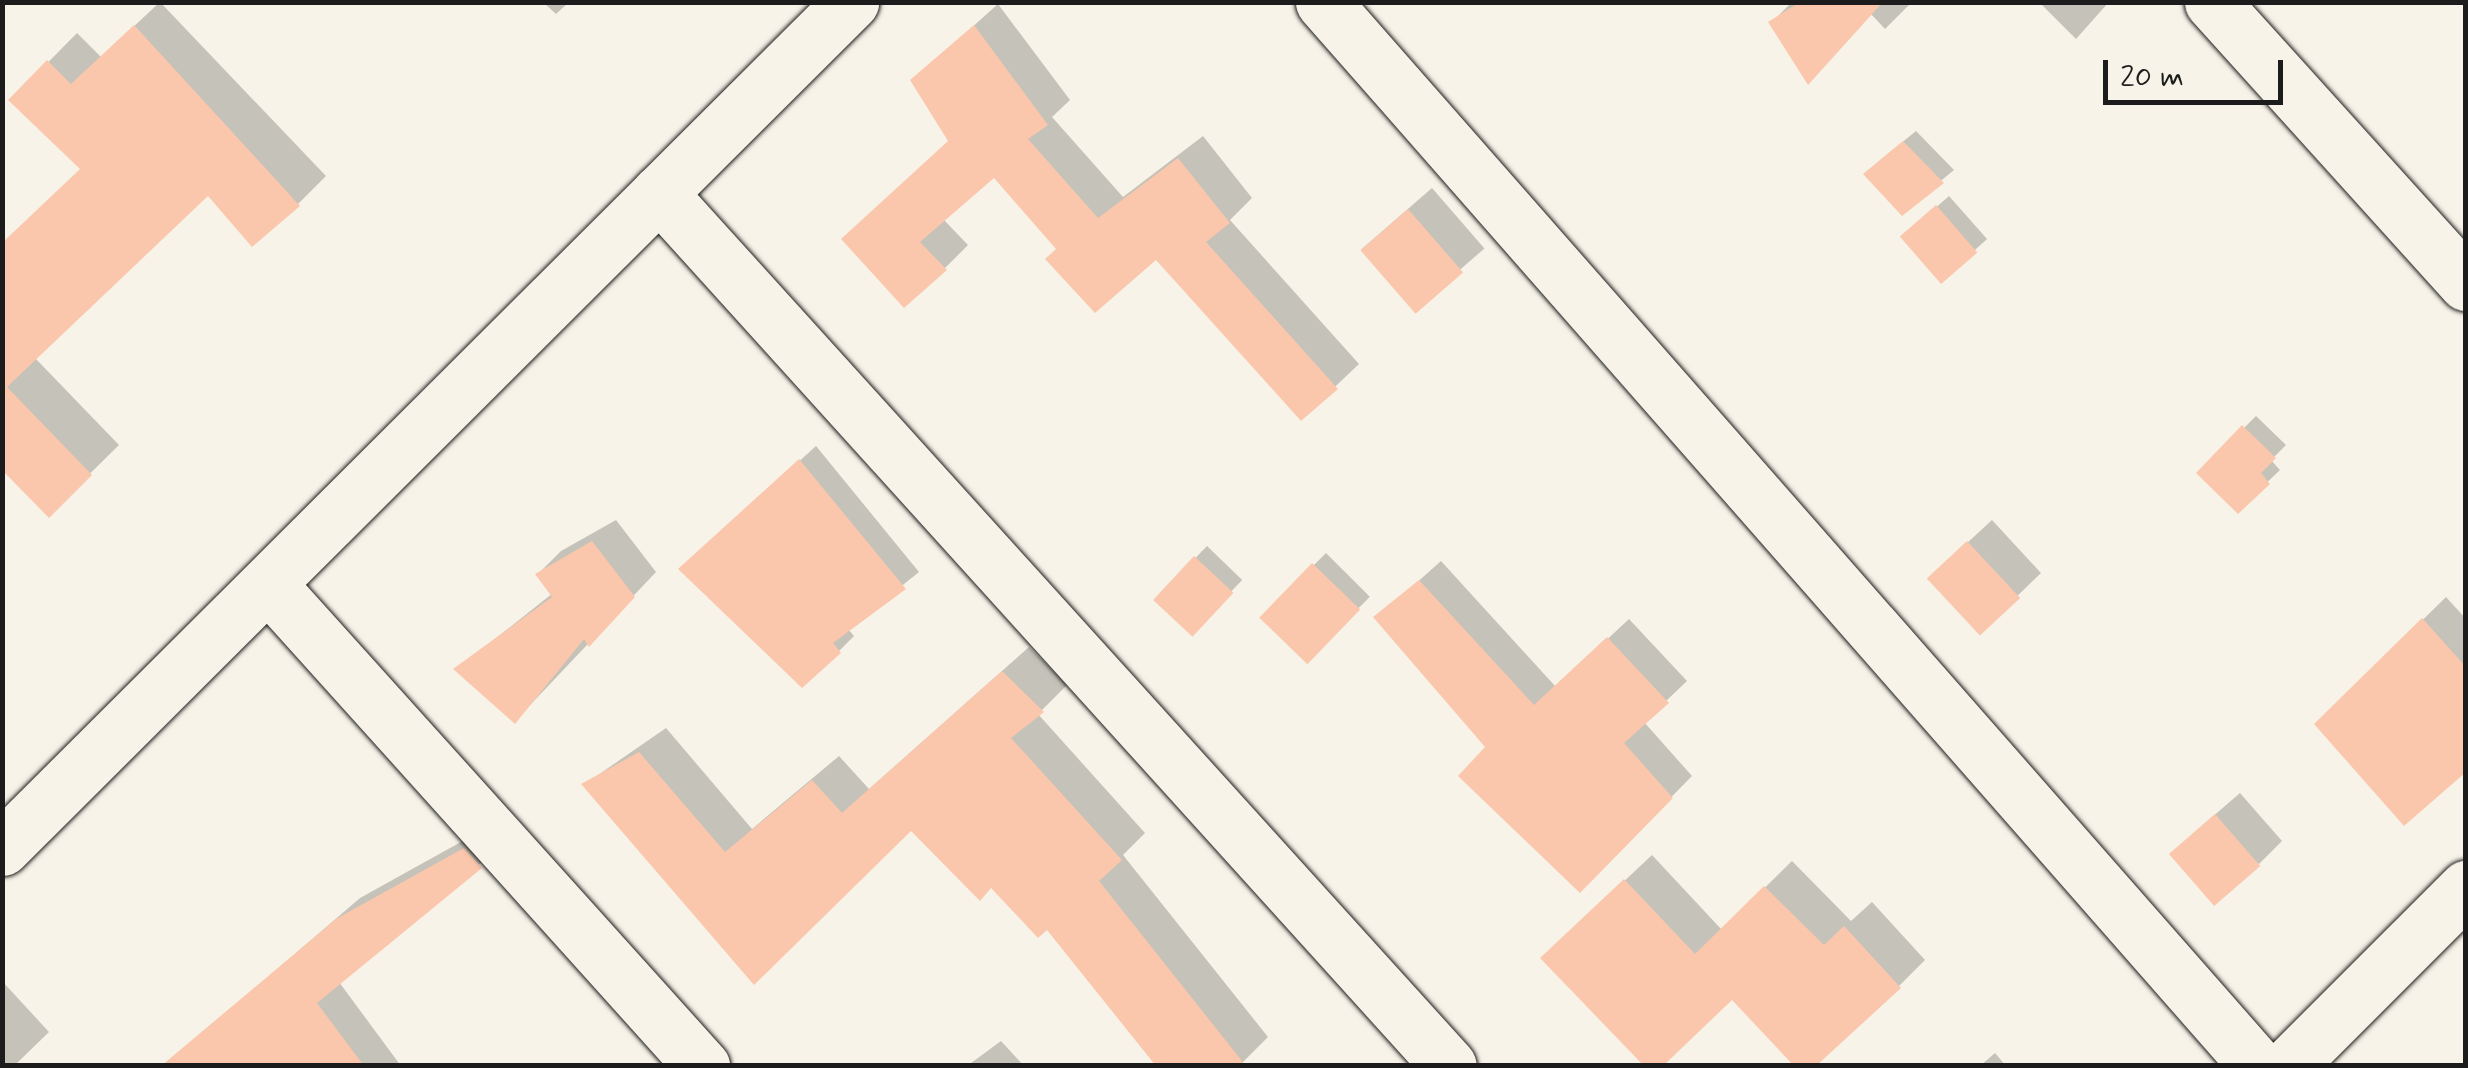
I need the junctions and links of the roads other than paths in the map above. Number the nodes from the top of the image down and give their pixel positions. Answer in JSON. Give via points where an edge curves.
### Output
{"nodes":[{"id":1,"x":851,"y":2,"type":"edge"},
{"id":2,"x":1323,"y":2,"type":"edge"},
{"id":3,"x":2212,"y":2,"type":"edge"},
{"id":4,"x":659,"y":194,"type":"junction"},
{"id":5,"x":2466,"y":283,"type":"edge"},
{"id":6,"x":268,"y":584,"type":"junction"},
{"id":7,"x":2,"y":848,"type":"edge"},
{"id":8,"x":2466,"y":888,"type":"edge"},
{"id":9,"x":702,"y":1066,"type":"edge"},
{"id":10,"x":1449,"y":1066,"type":"edge"},
{"id":11,"x":2257,"y":1066,"type":"edge"},
{"id":12,"x":2288,"y":1066,"type":"edge"}],
"edges":[{"from":1,"to":4,"type":"street"},
{"from":2,"to":11,"type":"street"},
{"from":3,"to":5,"type":"street"},
{"from":4,"to":6,"type":"street"},
{"from":4,"to":10,"type":"street"},
{"from":6,"to":7,"type":"street"},
{"from":6,"to":9,"type":"street"},
{"from":8,"to":12,"type":"street"}]}
